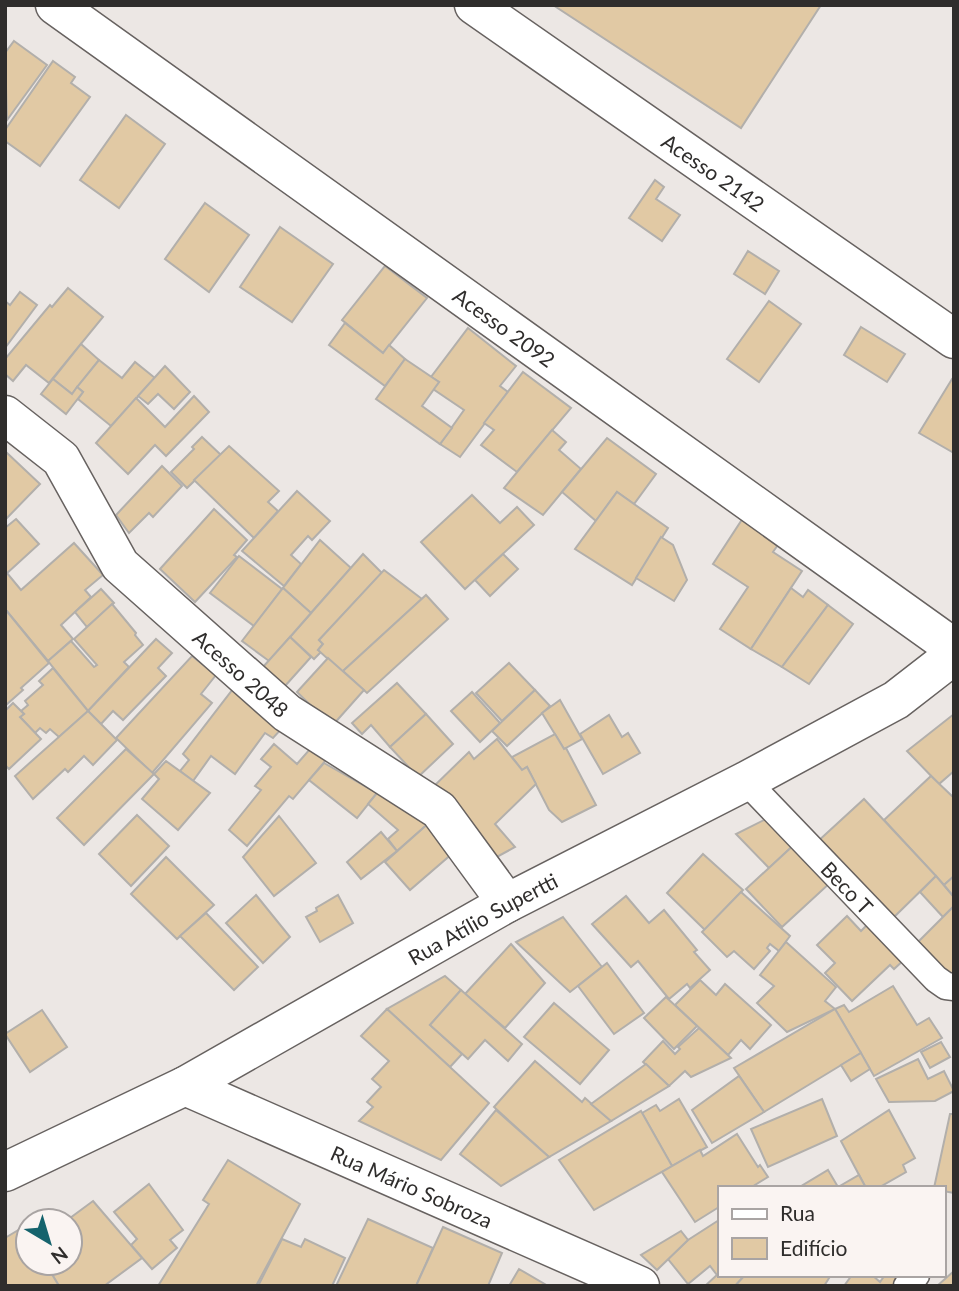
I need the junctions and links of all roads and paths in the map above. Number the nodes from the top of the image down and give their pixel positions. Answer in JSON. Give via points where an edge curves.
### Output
{"nodes":[{"id":1,"x":55,"y":5,"type":"edge"},
{"id":2,"x":474,"y":5,"type":"edge"},
{"id":3,"x":954,"y":339,"type":"edge"},
{"id":4,"x":5,"y":415,"type":"edge"},
{"id":5,"x":954,"y":648,"type":"edge"},
{"id":6,"x":954,"y":655,"type":"edge"},
{"id":7,"x":746,"y":781,"type":"junction"},
{"id":8,"x":506,"y":903,"type":"junction"},
{"id":9,"x":954,"y":987,"type":"edge"},
{"id":10,"x":186,"y":1086,"type":"junction"},
{"id":11,"x":5,"y":1172,"type":"edge"},
{"id":12,"x":640,"y":1286,"type":"edge"}],
"edges":[{"from":1,"to":5,"type":"street","name":"Acesso 2092"},
{"from":2,"to":3,"type":"street","name":"Acesso 2142"},
{"from":4,"to":8,"type":"street","name":"Acesso 2048","via":[[61,459],[120,565],[287,713],[439,810]]},
{"from":6,"to":7,"type":"street","name":"Rua Atílio Supertti","via":[[897,700]]},
{"from":7,"to":8,"type":"street","name":"Rua Atílio Supertti"},
{"from":7,"to":9,"type":"lane","name":"Beco T","via":[[936,979]]},
{"from":8,"to":10,"type":"street","name":"Rua Atílio Supertti"},
{"from":10,"to":11,"type":"street","name":"Rua Atílio Supertti"},
{"from":10,"to":12,"type":"street","name":"Rua Mário Sobroza"}]}
